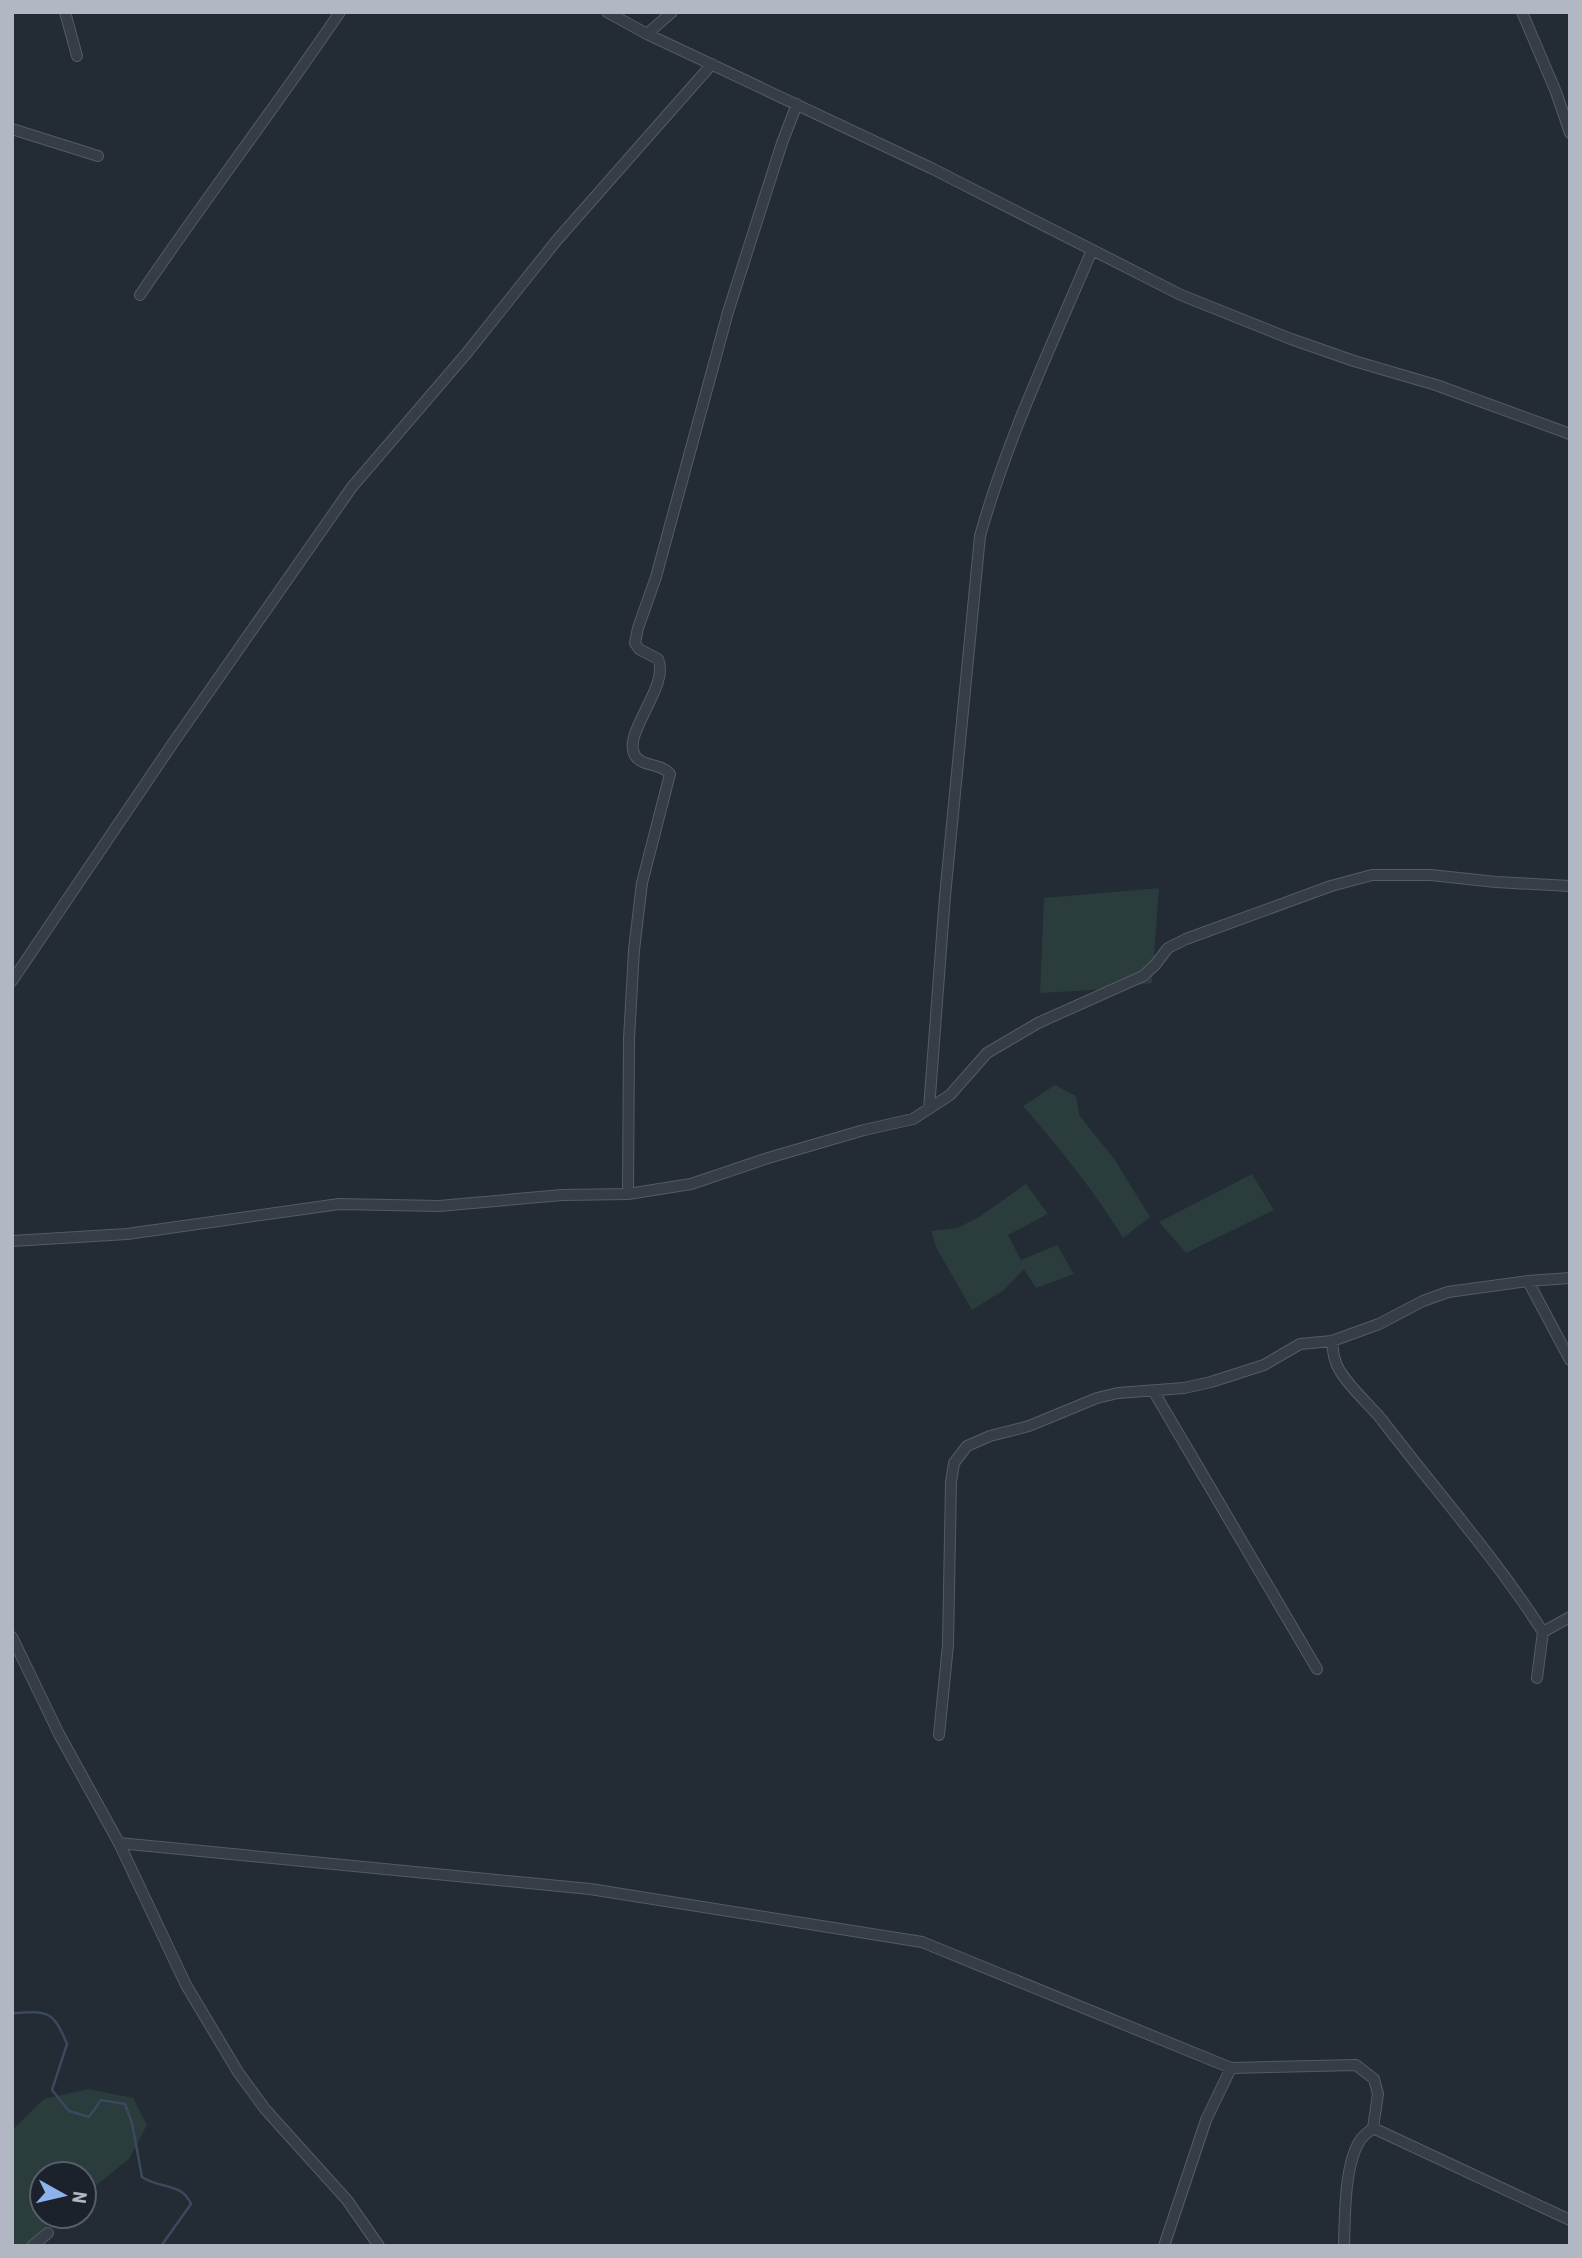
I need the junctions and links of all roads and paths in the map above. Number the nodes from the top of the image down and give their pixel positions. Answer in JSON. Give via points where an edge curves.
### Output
{"nodes":[{"id":1,"x":65,"y":12,"type":"edge"},
{"id":2,"x":340,"y":12,"type":"edge"},
{"id":3,"x":607,"y":12,"type":"edge"},
{"id":4,"x":1521,"y":12,"type":"edge"},
{"id":5,"x":667,"y":14,"type":"edge"},
{"id":6,"x":647,"y":34,"type":"junction"},
{"id":7,"x":76,"y":56,"type":"dead end"},
{"id":8,"x":712,"y":64,"type":"junction"},
{"id":9,"x":797,"y":104,"type":"junction"},
{"id":10,"x":12,"y":129,"type":"edge"},
{"id":11,"x":1570,"y":133,"type":"edge"},
{"id":12,"x":98,"y":156,"type":"dead end"},
{"id":13,"x":1092,"y":250,"type":"junction"},
{"id":14,"x":140,"y":295,"type":"dead end"},
{"id":15,"x":1570,"y":434,"type":"edge"},
{"id":16,"x":1570,"y":886,"type":"edge"},
{"id":17,"x":12,"y":981,"type":"edge"},
{"id":18,"x":929,"y":1109,"type":"junction"},
{"id":19,"x":628,"y":1194,"type":"junction"},
{"id":20,"x":12,"y":1241,"type":"edge"},
{"id":21,"x":1570,"y":1278,"type":"edge"},
{"id":22,"x":1528,"y":1280,"type":"junction"},
{"id":23,"x":1332,"y":1341,"type":"junction"},
{"id":24,"x":1570,"y":1360,"type":"edge"},
{"id":25,"x":1154,"y":1392,"type":"junction"},
{"id":26,"x":1570,"y":1617,"type":"edge"},
{"id":27,"x":1543,"y":1632,"type":"junction"},
{"id":28,"x":12,"y":1637,"type":"edge"},
{"id":29,"x":1317,"y":1669,"type":"dead end"},
{"id":30,"x":1537,"y":1678,"type":"dead end"},
{"id":31,"x":939,"y":1735,"type":"dead end"},
{"id":32,"x":119,"y":1843,"type":"junction"},
{"id":33,"x":1231,"y":2068,"type":"junction"},
{"id":34,"x":1373,"y":2127,"type":"junction"},
{"id":35,"x":1570,"y":2220,"type":"edge"},
{"id":36,"x":48,"y":2233,"type":"dead end"},
{"id":37,"x":32,"y":2246,"type":"edge"},
{"id":38,"x":379,"y":2246,"type":"edge"},
{"id":39,"x":1164,"y":2246,"type":"edge"},
{"id":40,"x":1344,"y":2246,"type":"edge"}],
"edges":[{"from":1,"to":7,"type":"street"},
{"from":2,"to":14,"type":"street"},
{"from":3,"to":6,"type":"street"},
{"from":4,"to":11,"type":"street"},
{"from":5,"to":6,"type":"street"},
{"from":6,"to":8,"type":"street"},
{"from":8,"to":9,"type":"street"},
{"from":8,"to":17,"type":"street","via":[[557,240],[352,487]]},
{"from":9,"to":13,"type":"street"},
{"from":9,"to":19,"type":"street","via":[[728,312],[635,638],[639,649],[658,659],[660,666],[637,728],[635,756],[670,774],[642,883],[634,950]]},
{"from":10,"to":12,"type":"street"},
{"from":13,"to":15,"type":"street","via":[[1232,316]]},
{"from":13,"to":18,"type":"street","via":[[995,480],[980,536]]},
{"from":16,"to":18,"type":"street","via":[[1431,875],[1372,875],[1331,886],[1168,948],[1143,976],[1038,1023],[987,1053],[950,1095]]},
{"from":18,"to":19,"type":"street","via":[[913,1119],[691,1184]]},
{"from":19,"to":20,"type":"street","via":[[439,1206],[340,1204],[127,1234]]},
{"from":21,"to":22,"type":"street"},
{"from":22,"to":23,"type":"street","via":[[1448,1292]]},
{"from":22,"to":24,"type":"street"},
{"from":23,"to":25,"type":"street","via":[[1300,1344],[1264,1365],[1211,1382]]},
{"from":23,"to":27,"type":"street","via":[[1340,1371],[1503,1573]]},
{"from":25,"to":29,"type":"street"},
{"from":25,"to":31,"type":"street","via":[[1097,1398],[967,1446],[954,1463],[948,1645]]},
{"from":26,"to":27,"type":"street"},
{"from":27,"to":30,"type":"street"},
{"from":28,"to":32,"type":"street"},
{"from":32,"to":33,"type":"street","via":[[590,1889],[922,1942]]},
{"from":32,"to":38,"type":"street","via":[[186,1985],[238,2071],[265,2109],[347,2200]]},
{"from":33,"to":34,"type":"street","via":[[1356,2065],[1374,2079],[1378,2094]]},
{"from":33,"to":39,"type":"street","via":[[1206,2120]]},
{"from":34,"to":35,"type":"street"},
{"from":34,"to":40,"type":"street","via":[[1355,2152]]},
{"from":36,"to":37,"type":"street"}]}
